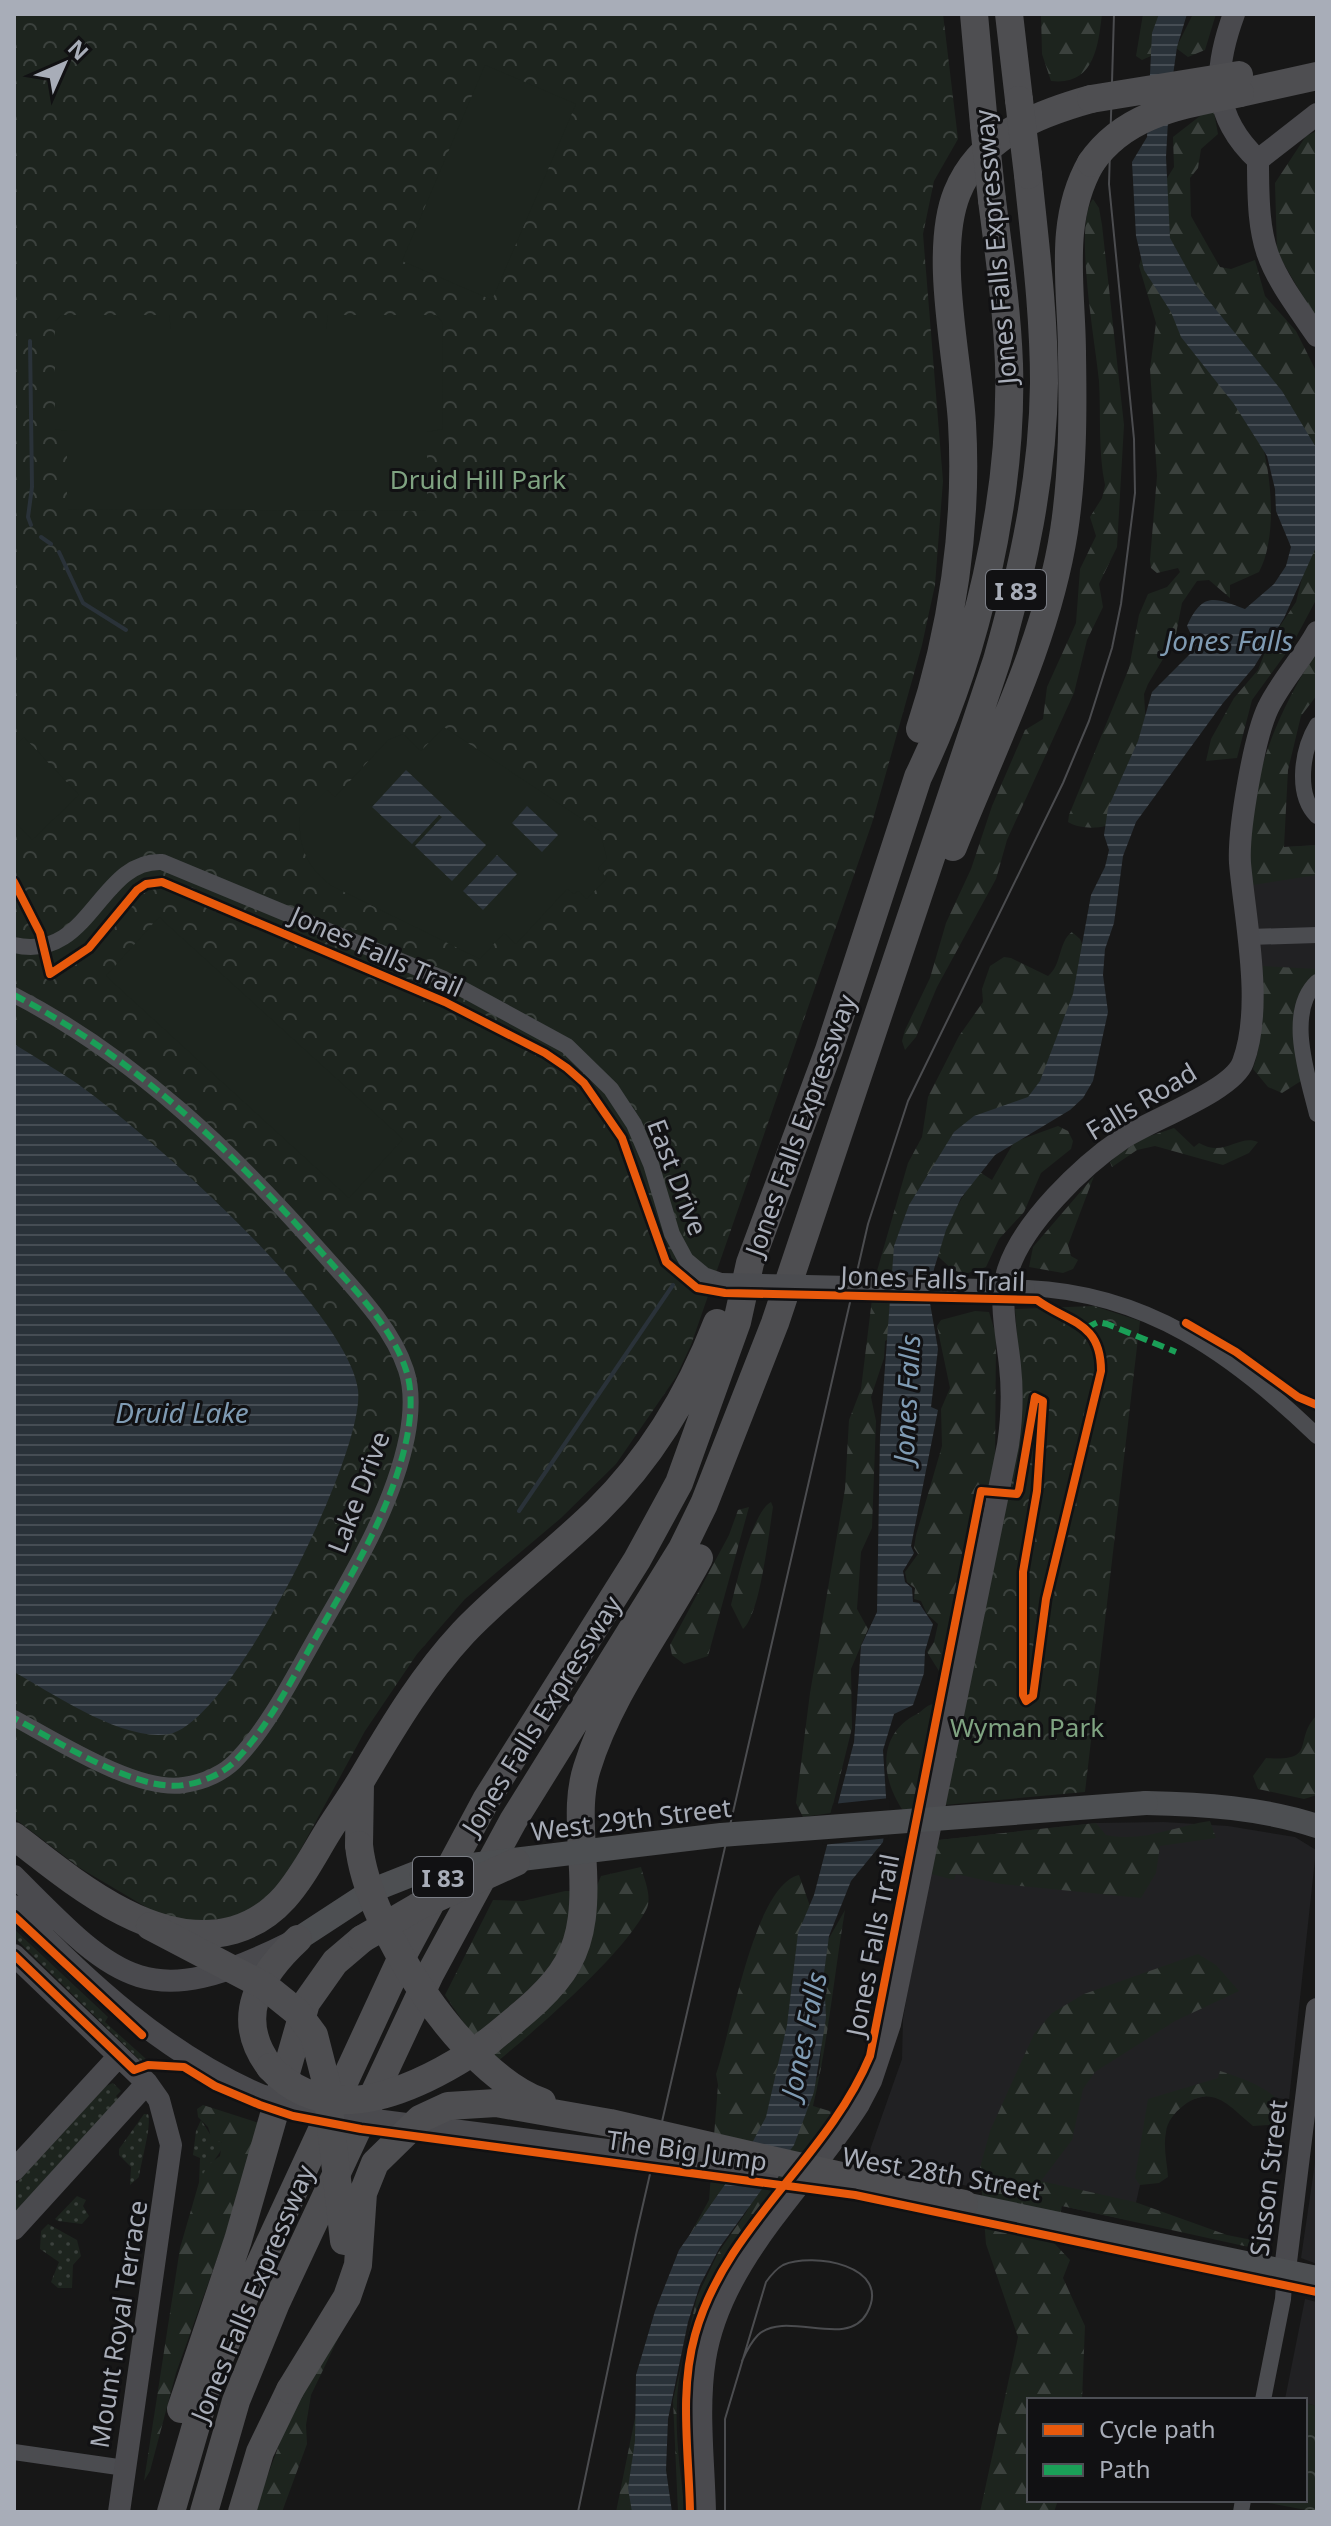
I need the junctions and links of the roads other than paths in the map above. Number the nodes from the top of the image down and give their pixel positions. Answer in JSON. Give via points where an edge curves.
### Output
{"nodes":[{"id":1,"x":974,"y":14,"type":"edge"},
{"id":2,"x":1009,"y":14,"type":"edge"},
{"id":3,"x":1234,"y":14,"type":"edge"},
{"id":4,"x":1317,"y":59,"type":"edge"},
{"id":5,"x":1317,"y":76,"type":"edge"},
{"id":6,"x":1240,"y":84,"type":"junction"},
{"id":7,"x":1317,"y":114,"type":"edge"},
{"id":8,"x":1258,"y":160,"type":"junction"},
{"id":9,"x":1317,"y":336,"type":"edge"},
{"id":10,"x":1317,"y":632,"type":"edge"},
{"id":11,"x":1317,"y":725,"type":"edge"},
{"id":12,"x":918,"y":777,"type":"junction"},
{"id":13,"x":1313,"y":812,"type":"edge"},
{"id":14,"x":1317,"y":935,"type":"edge"},
{"id":15,"x":1249,"y":937,"type":"junction"},
{"id":16,"x":14,"y":945,"type":"edge"},
{"id":17,"x":1317,"y":982,"type":"edge"},
{"id":18,"x":889,"y":988,"type":"junction"},
{"id":19,"x":14,"y":995,"type":"edge"},
{"id":20,"x":1314,"y":1087,"type":"edge"},
{"id":21,"x":1317,"y":1114,"type":"edge"},
{"id":22,"x":750,"y":1263,"type":"junction"},
{"id":23,"x":1317,"y":1436,"type":"edge"},
{"id":24,"x":605,"y":1698,"type":"junction"},
{"id":25,"x":14,"y":1718,"type":"edge"},
{"id":26,"x":360,"y":1783,"type":"junction"},
{"id":27,"x":1317,"y":1826,"type":"edge"},
{"id":28,"x":14,"y":1836,"type":"edge"},
{"id":29,"x":516,"y":1862,"type":"junction"},
{"id":30,"x":14,"y":1876,"type":"edge"},
{"id":31,"x":14,"y":1906,"type":"edge"},
{"id":32,"x":145,"y":1923,"type":"junction"},
{"id":33,"x":298,"y":1939,"type":"junction"},
{"id":34,"x":14,"y":1955,"type":"edge"},
{"id":35,"x":1317,"y":2009,"type":"edge"},
{"id":36,"x":488,"y":2042,"type":"junction"},
{"id":37,"x":119,"y":2056,"type":"junction"},
{"id":38,"x":147,"y":2083,"type":"junction"},
{"id":39,"x":352,"y":2117,"type":"junction"},
{"id":40,"x":610,"y":2123,"type":"junction"},
{"id":41,"x":14,"y":2170,"type":"edge"},
{"id":42,"x":964,"y":2204,"type":"junction"},
{"id":43,"x":14,"y":2229,"type":"edge"},
{"id":44,"x":1285,"y":2270,"type":"junction"},
{"id":45,"x":1317,"y":2278,"type":"edge"},
{"id":46,"x":290,"y":2390,"type":"junction"},
{"id":47,"x":1263,"y":2398,"type":"edge"},
{"id":48,"x":14,"y":2452,"type":"edge"},
{"id":49,"x":125,"y":2468,"type":"junction"},
{"id":50,"x":119,"y":2512,"type":"edge"},
{"id":51,"x":161,"y":2512,"type":"edge"},
{"id":52,"x":171,"y":2512,"type":"edge"},
{"id":53,"x":204,"y":2512,"type":"edge"},
{"id":54,"x":242,"y":2512,"type":"edge"},
{"id":55,"x":705,"y":2512,"type":"edge"}],
"edges":[{"from":1,"to":12,"type":"highway","name":"Jones Falls Expressway","number":"I 83","bridge":true,"via":[[1009,365],[1008,437],[988,568],[974,622]]},
{"from":2,"to":18,"type":"highway","name":"Jones Falls Expressway","number":"I 83","bridge":true,"via":[[1043,358],[1036,492],[997,660]]},
{"from":3,"to":8,"type":"main road","via":[[1218,82],[1230,123]]},
{"from":4,"to":6,"type":"highway"},
{"from":5,"to":6,"type":"highway"},
{"from":6,"to":12,"type":"highway","bridge":true,"via":[[1091,99],[1034,117],[1006,133],[969,171],[954,204],[948,250],[962,422],[962,514],[948,620],[917,740]]},
{"from":6,"to":18,"type":"highway","bridge":true,"via":[[1147,116],[1109,142],[1077,190],[1069,232],[1071,465],[1051,595],[917,943]]},
{"from":7,"to":8,"type":"main road"},
{"from":8,"to":9,"type":"main road","via":[[1264,249],[1279,283]]},
{"from":10,"to":15,"type":"main road","name":"Falls Road","via":[[1262,725],[1241,840]]},
{"from":11,"to":13,"type":"street","via":[[1304,772]]},
{"from":12,"to":22,"type":"highway","name":"Jones Falls Expressway","number":"I 83","via":[[829,1050]]},
{"from":14,"to":15,"type":"street"},
{"from":15,"to":55,"type":"main road","name":"Falls Road","via":[[1249,1016],[1241,1067],[1231,1079],[1156,1118],[1091,1164],[1025,1237],[1008,1270],[1003,1292],[1013,1401],[1008,1445],[890,2024],[859,2104],[755,2248],[720,2307],[705,2359]]},
{"from":16,"to":23,"type":"street","name":"East Drive","bridge":true,"via":[[44,947],[59,941],[137,866],[162,862],[467,990],[567,1046],[611,1089],[643,1141],[679,1249],[694,1268],[721,1281],[1027,1288],[1103,1297],[1182,1331],[1248,1374]]},
{"from":17,"to":20,"type":"street","via":[[1307,993],[1300,1020]]},
{"from":18,"to":24,"type":"highway","name":"Jones Falls Expressway","number":"I 83","via":[[775,1323],[762,1401],[721,1511],[683,1588]]},
{"from":19,"to":25,"type":"street","name":"Lake Drive","via":[[142,1079],[239,1165],[372,1312],[400,1354],[410,1393],[403,1451],[356,1566],[273,1710],[231,1765],[182,1786],[152,1783]]},
{"from":20,"to":21,"type":"street"},
{"from":22,"to":26,"type":"highway","via":[[679,1404],[640,1464],[598,1510],[455,1642],[400,1713]]},
{"from":22,"to":52,"type":"highway","name":"Jones Falls Expressway","number":"I 83","via":[[737,1322],[679,1483],[637,1560],[486,1800],[409,1943],[246,2294],[206,2391]]},
{"from":24,"to":36,"type":"highway","via":[[581,1807],[586,1911],[576,1947],[555,1983]]},
{"from":24,"to":53,"type":"highway","name":"Jones Falls Expressway","number":"I 83","via":[[561,1742],[454,1927],[276,2303],[236,2401]]},
{"from":26,"to":32,"type":"highway","bridge":true,"via":[[297,1885],[272,1912],[218,1933],[175,1932]]},
{"from":26,"to":40,"type":"highway","bridge":true,"via":[[359,1845],[380,1920],[466,2049],[511,2087]]},
{"from":27,"to":29,"type":"main road","name":"West 29th Street","bridge":true,"via":[[1219,1806],[1146,1803],[735,1834]]},
{"from":28,"to":32,"type":"highway"},
{"from":29,"to":33,"type":"main road","name":"West 29th Street","bridge":true,"via":[[421,1871],[373,1890]]},
{"from":29,"to":51,"type":"highway","bridge":true,"via":[[417,1907],[362,1939],[320,1980],[306,2003],[243,2225],[169,2451]]},
{"from":30,"to":33,"type":"main road","name":"West 29th Street","via":[[93,1950],[134,1976],[153,1981],[209,1978]]},
{"from":31,"to":39,"type":"main road","name":"West 28th Street","bridge":true,"via":[[145,2026],[209,2070],[263,2096]]},
{"from":32,"to":46,"type":"highway","bridge":true,"via":[[284,1999],[314,2035],[322,2059],[344,2260],[337,2296]]},
{"from":33,"to":36,"type":"highway","bridge":true,"via":[[267,1971],[256,1996],[256,2041],[270,2067],[297,2090],[361,2099],[414,2086]]},
{"from":34,"to":37,"type":"main road"},
{"from":35,"to":44,"type":"main road","name":"Sisson Street"},
{"from":36,"to":39,"type":"highway","bridge":true,"via":[[435,2086],[383,2111]]},
{"from":37,"to":38,"type":"main road"},
{"from":37,"to":41,"type":"main road"},
{"from":38,"to":43,"type":"main road"},
{"from":38,"to":49,"type":"main road","name":"Mount Royal Terrace","via":[[159,2100],[171,2145]]},
{"from":39,"to":42,"type":"main road","name":"West 28th Street","bridge":true,"via":[[711,2163]]},
{"from":40,"to":42,"type":"highway","bridge":true},
{"from":40,"to":46,"type":"highway","bridge":true,"via":[[476,2101],[420,2119],[375,2163],[363,2193],[358,2265],[347,2297]]},
{"from":42,"to":44,"type":"main road","name":"West 28th Street"},
{"from":44,"to":45,"type":"main road","name":"West 28th Street"},
{"from":44,"to":47,"type":"street","name":"Sisson Street"},
{"from":46,"to":54,"type":"highway","via":[[260,2452]]},
{"from":48,"to":49,"type":"street"},
{"from":49,"to":50,"type":"main road","name":"Mount Royal Terrace"}]}
